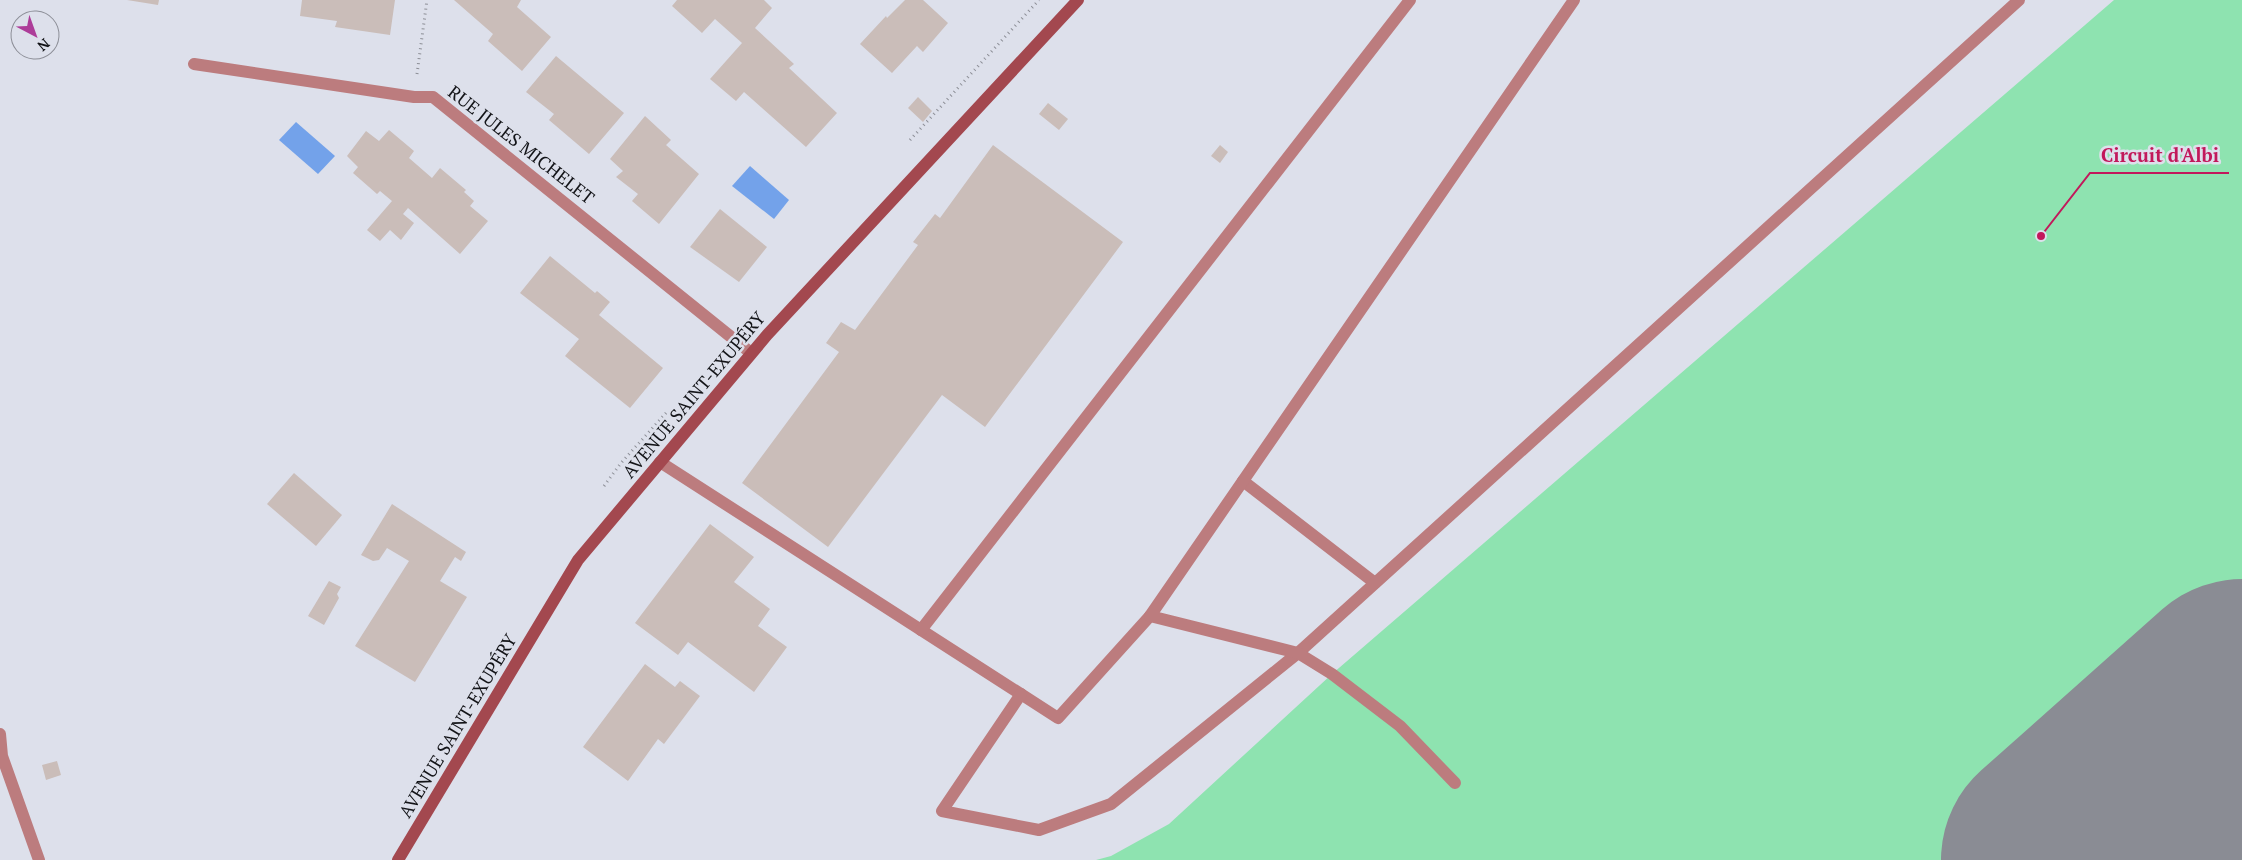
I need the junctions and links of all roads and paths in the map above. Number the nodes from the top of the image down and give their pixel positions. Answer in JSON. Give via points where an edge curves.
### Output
{"nodes":[{"id":1,"x":428,"y":0,"type":"edge"},
{"id":2,"x":1078,"y":0,"type":"edge"},
{"id":3,"x":1410,"y":0,"type":"edge"},
{"id":4,"x":1574,"y":0,"type":"edge"},
{"id":5,"x":2019,"y":0,"type":"edge"},
{"id":6,"x":194,"y":64,"type":"dead end"},
{"id":7,"x":414,"y":97,"type":"junction"},
{"id":8,"x":751,"y":353,"type":"junction"},
{"id":9,"x":660,"y":462,"type":"junction"},
{"id":10,"x":1243,"y":481,"type":"junction"},
{"id":11,"x":1375,"y":583,"type":"junction"},
{"id":12,"x":1150,"y":616,"type":"junction"},
{"id":13,"x":921,"y":630,"type":"junction"},
{"id":14,"x":1298,"y":653,"type":"junction"},
{"id":15,"x":1021,"y":694,"type":"junction"},
{"id":16,"x":0,"y":734,"type":"edge"},
{"id":17,"x":1,"y":755,"type":"edge"},
{"id":18,"x":1455,"y":783,"type":"dead end"},
{"id":19,"x":39,"y":860,"type":"edge"},
{"id":20,"x":398,"y":860,"type":"edge"}],
"edges":[{"from":1,"to":7,"type":"path"},
{"from":2,"to":8,"type":"street","name":"AVENUE SAINT-EXUPÉRY"},
{"from":3,"to":13,"type":"street"},
{"from":4,"to":10,"type":"street"},
{"from":5,"to":11,"type":"street"},
{"from":6,"to":7,"type":"street","name":"RUE JULES MICHELET"},
{"from":7,"to":8,"type":"street","name":"RUE JULES MICHELET","via":[[433,97]]},
{"from":8,"to":9,"type":"street","name":"AVENUE SAINT-EXUPÉRY"},
{"from":9,"to":13,"type":"street"},
{"from":9,"to":20,"type":"street","name":"AVENUE SAINT-EXUPÉRY","via":[[578,560]]},
{"from":10,"to":11,"type":"street"},
{"from":10,"to":12,"type":"street"},
{"from":11,"to":14,"type":"street"},
{"from":12,"to":14,"type":"street"},
{"from":12,"to":15,"type":"street","via":[[1058,718]]},
{"from":13,"to":15,"type":"street"},
{"from":14,"to":15,"type":"street","via":[[1111,804],[1039,830],[942,811]]},
{"from":14,"to":18,"type":"street","via":[[1332,674],[1400,726]]},
{"from":16,"to":17,"type":"street"},
{"from":17,"to":19,"type":"street"}]}
